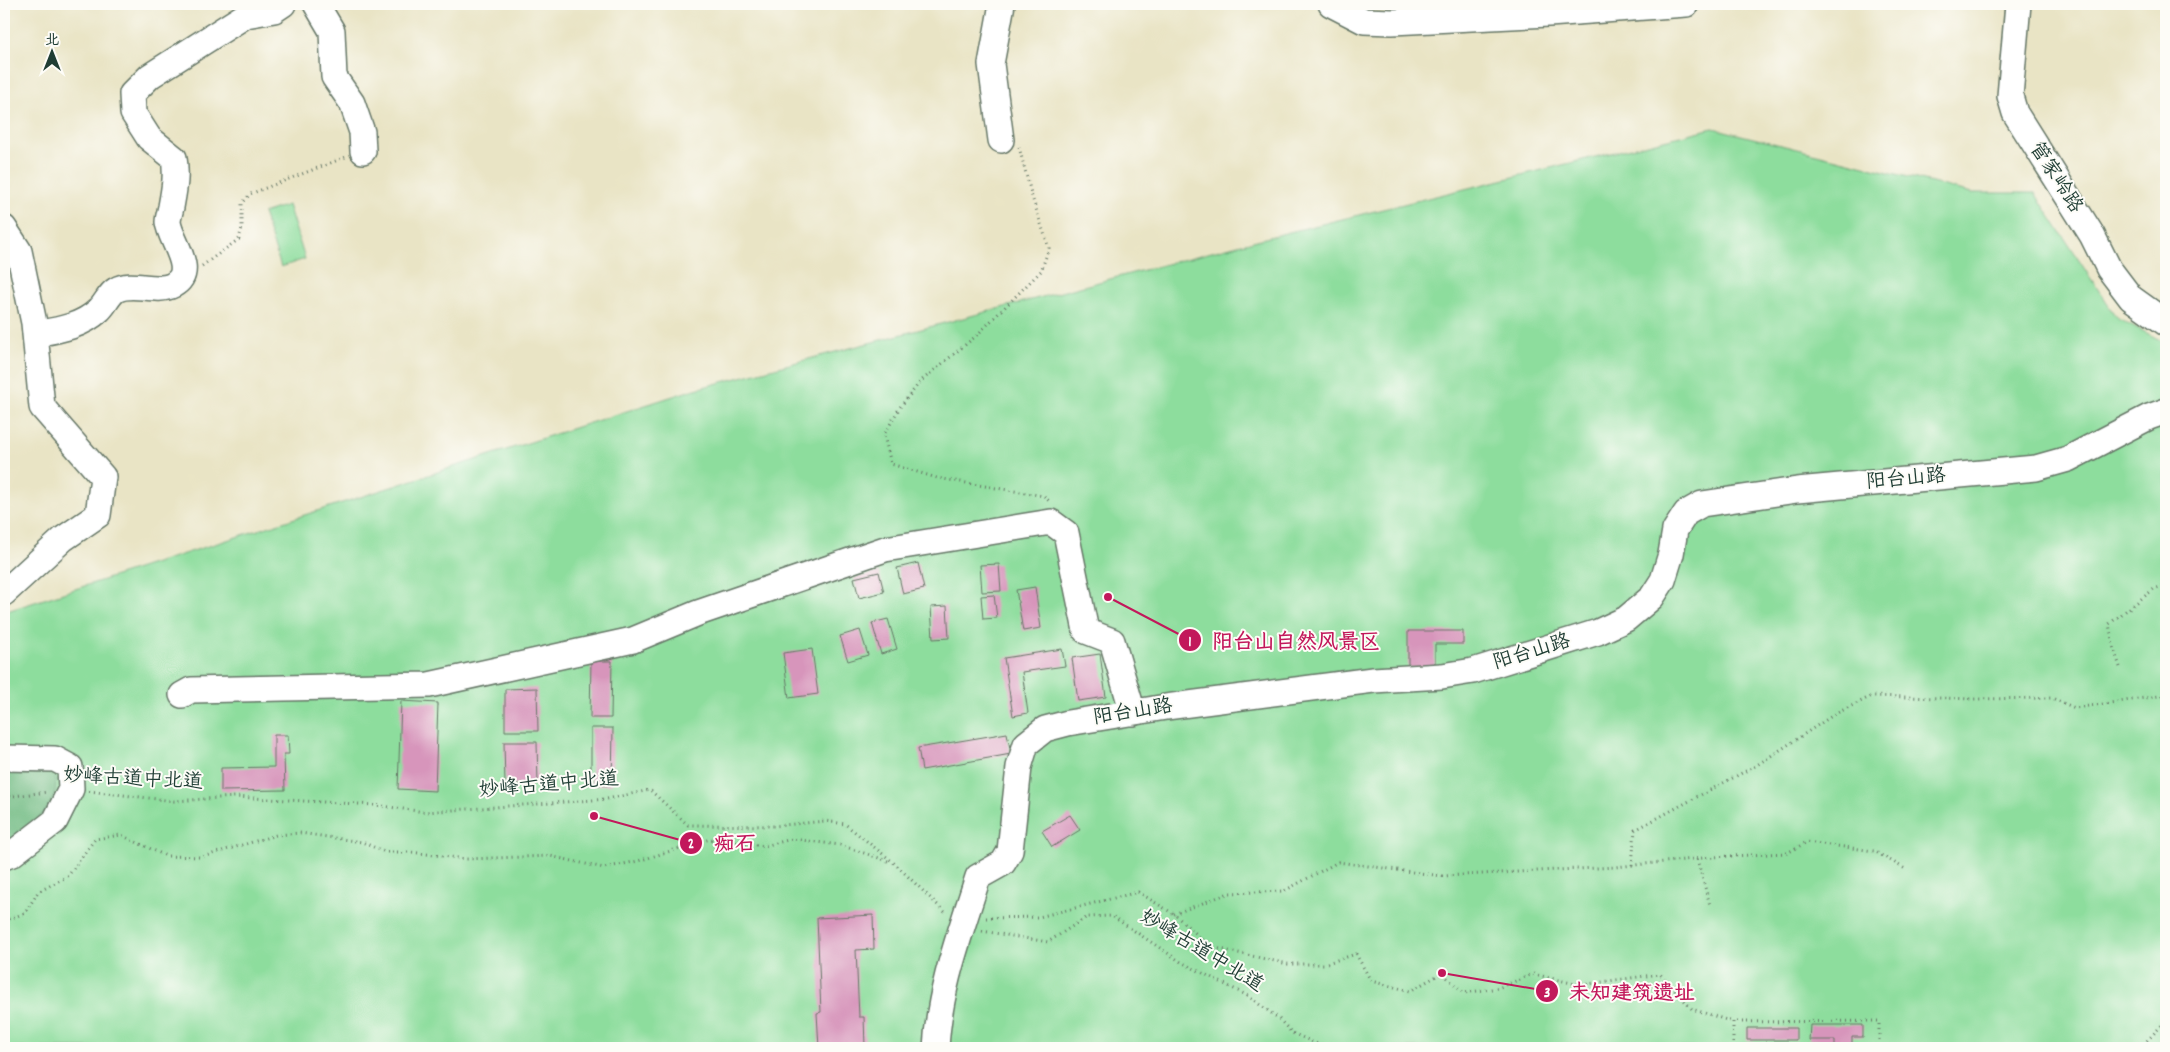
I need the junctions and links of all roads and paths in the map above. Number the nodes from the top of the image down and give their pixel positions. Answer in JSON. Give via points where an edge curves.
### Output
{"nodes":[{"id":1,"x":283,"y":4,"type":"edge"},
{"id":2,"x":316,"y":4,"type":"edge"},
{"id":3,"x":1002,"y":4,"type":"edge"},
{"id":4,"x":1331,"y":4,"type":"edge"},
{"id":5,"x":1686,"y":4,"type":"edge"},
{"id":6,"x":2018,"y":4,"type":"edge"},
{"id":7,"x":1010,"y":143,"type":"joint"},
{"id":8,"x":363,"y":151,"type":"joint"},
{"id":9,"x":4,"y":228,"type":"edge"},
{"id":10,"x":180,"y":278,"type":"junction"},
{"id":11,"x":2166,"y":324,"type":"edge"},
{"id":12,"x":35,"y":334,"type":"junction"},
{"id":13,"x":2166,"y":412,"type":"edge"},
{"id":14,"x":1066,"y":533,"type":"junction"},
{"id":15,"x":2166,"y":585,"type":"edge"},
{"id":16,"x":4,"y":593,"type":"edge"},
{"id":17,"x":2120,"y":667,"type":"dead end"},
{"id":18,"x":182,"y":695,"type":"dead end"},
{"id":19,"x":2166,"y":695,"type":"edge"},
{"id":20,"x":1133,"y":713,"type":"junction"},
{"id":21,"x":4,"y":758,"type":"edge"},
{"id":22,"x":71,"y":778,"type":"junction"},
{"id":23,"x":4,"y":797,"type":"edge"},
{"id":24,"x":4,"y":857,"type":"edge"},
{"id":25,"x":1697,"y":858,"type":"junction"},
{"id":26,"x":893,"y":862,"type":"junction"},
{"id":27,"x":1632,"y":865,"type":"junction"},
{"id":28,"x":1907,"y":870,"type":"dead end"},
{"id":29,"x":1710,"y":905,"type":"dead end"},
{"id":30,"x":1174,"y":914,"type":"junction"},
{"id":31,"x":4,"y":921,"type":"edge"},
{"id":32,"x":964,"y":921,"type":"junction"},
{"id":33,"x":1733,"y":1022,"type":"junction"},
{"id":34,"x":2166,"y":1026,"type":"edge"},
{"id":35,"x":936,"y":1048,"type":"edge"},
{"id":36,"x":1327,"y":1048,"type":"edge"},
{"id":37,"x":1733,"y":1048,"type":"edge"},
{"id":38,"x":1881,"y":1048,"type":"edge"},
{"id":39,"x":2140,"y":1048,"type":"edge"}],
"edges":[{"from":1,"to":10,"type":"street","via":[[274,10],[246,15],[150,76],[132,94],[133,113],[149,138],[174,158],[177,175],[168,222],[185,263]]},
{"from":2,"to":8,"type":"street","via":[[332,31],[334,77],[352,103],[362,132]]},
{"from":3,"to":7,"type":"street","via":[[991,64]]},
{"from":4,"to":5,"type":"street","via":[[1364,21],[1392,22]]},
{"from":6,"to":11,"type":"street","name":"管家岭路","via":[[2010,96],[2015,113],[2092,235],[2109,269],[2130,298]]},
{"from":7,"to":14,"type":"path","via":[[1022,151],[1032,197],[1049,248],[1041,271],[976,336],[921,381],[900,407],[884,435],[891,464],[937,478],[1044,496],[1062,513]]},
{"from":8,"to":10,"type":"path","via":[[250,194],[242,204],[242,228],[238,239],[208,263]]},
{"from":9,"to":12,"type":"street","via":[[19,251]]},
{"from":10,"to":12,"type":"street","via":[[172,285],[116,290],[83,322]]},
{"from":12,"to":16,"type":"street","via":[[42,407],[103,476],[98,514],[63,539]]},
{"from":13,"to":20,"type":"street","name":"阳台山路","via":[[2149,417],[2068,459],[2036,468],[1797,490],[1702,504],[1686,513],[1675,530],[1672,554],[1663,580],[1652,597],[1626,619],[1598,632],[1473,671],[1373,680]]},
{"from":14,"to":18,"type":"street","via":[[1051,522],[885,550],[698,613],[633,640],[429,685],[192,690]]},
{"from":14,"to":20,"type":"street","via":[[1086,631],[1112,641]]},
{"from":15,"to":17,"type":"path","via":[[2154,589],[2109,624]]},
{"from":19,"to":27,"type":"path","via":[[2075,708],[2052,698],[1872,696],[1835,714],[1757,765],[1635,830]]},
{"from":20,"to":32,"type":"street","name":"阳台山路","via":[[1045,729],[1026,744],[1019,767],[1010,851],[1003,863],[978,877]]},
{"from":21,"to":22,"type":"street","via":[[55,758]]},
{"from":22,"to":23,"type":"path","name":"妙峰古道中北道"},
{"from":22,"to":24,"type":"street","via":[[55,821]]},
{"from":22,"to":26,"type":"path","name":"妙峰古道中北道","via":[[174,801],[234,797],[375,805],[425,812],[607,800],[650,790],[688,826],[774,826],[825,821],[845,824]]},
{"from":25,"to":27,"type":"path"},
{"from":25,"to":28,"type":"path","via":[[1787,853],[1807,842],[1874,851]]},
{"from":25,"to":29,"type":"path"},
{"from":26,"to":31,"type":"path","via":[[840,845],[792,839],[764,846],[710,839],[604,868],[550,856],[466,858],[385,852],[362,842],[300,832],[276,835],[202,857],[166,856],[121,835],[95,839],[68,876],[38,892],[25,913]]},
{"from":26,"to":32,"type":"path","name":"妙峰古道中北道","via":[[913,883]]},
{"from":27,"to":30,"type":"path","via":[[1442,876],[1338,862],[1284,891],[1229,893]]},
{"from":30,"to":32,"type":"path","via":[[1138,892],[1039,917]]},
{"from":30,"to":33,"type":"path","via":[[1211,947],[1288,964],[1324,964],[1356,954],[1372,981],[1410,991],[1442,973],[1464,994],[1498,988],[1533,974],[1580,985],[1660,974],[1692,1009]]},
{"from":32,"to":35,"type":"street","name":"阳台山路","via":[[950,962],[937,1026]]},
{"from":32,"to":36,"type":"path","name":"妙峰古道中北道","via":[[1013,938],[1048,942],[1087,917],[1112,916],[1181,962],[1248,996],[1292,1033]]},
{"from":33,"to":37,"type":"path"},
{"from":33,"to":38,"type":"path","via":[[1879,1020]]},
{"from":34,"to":39,"type":"path","via":[[2162,1026]]}]}
